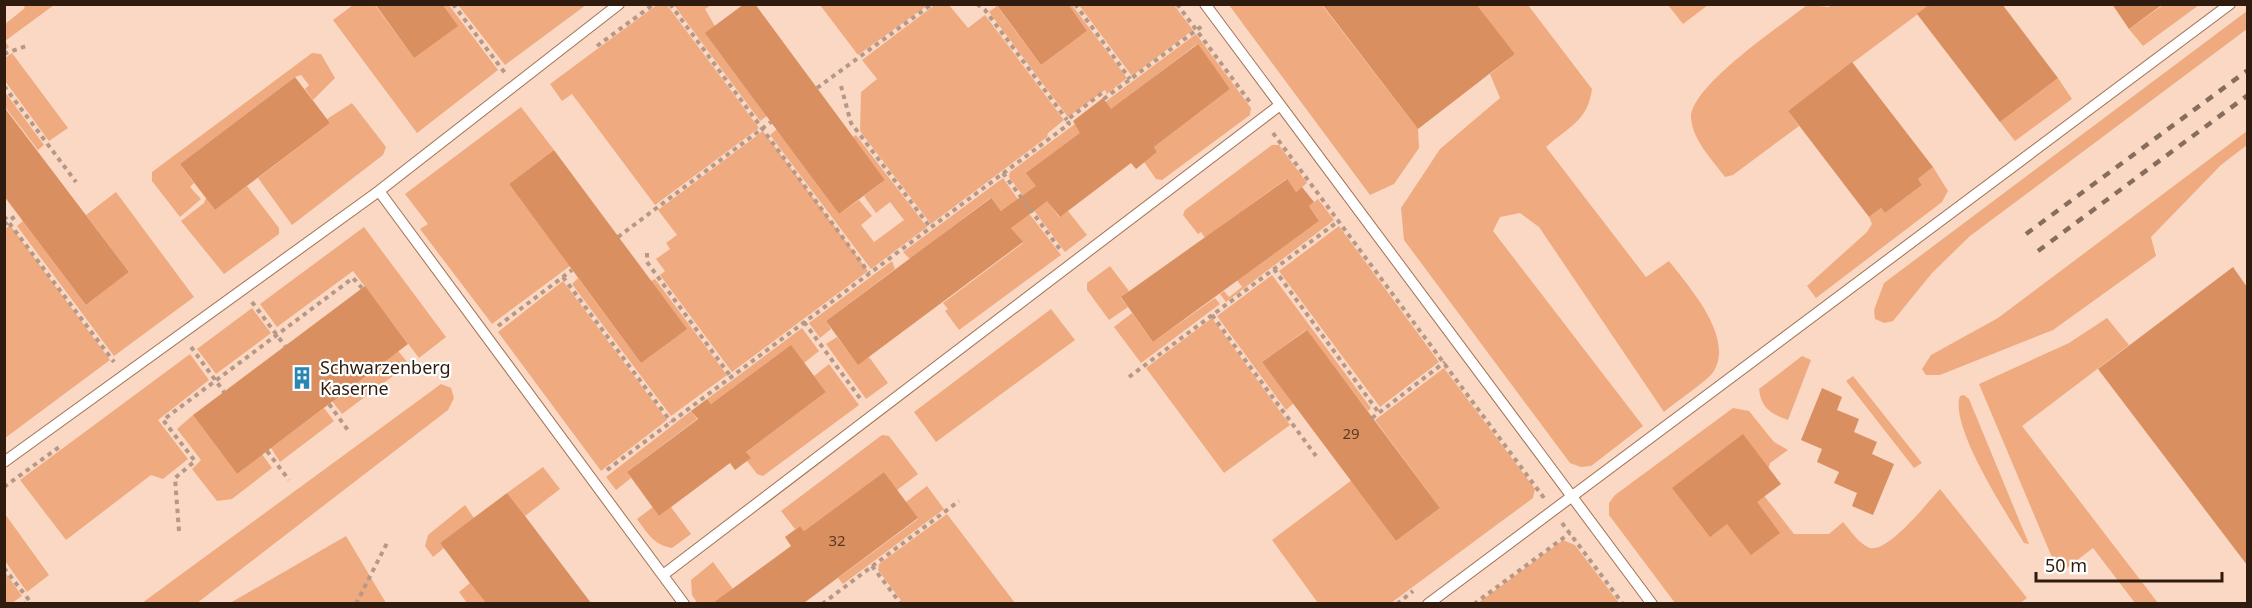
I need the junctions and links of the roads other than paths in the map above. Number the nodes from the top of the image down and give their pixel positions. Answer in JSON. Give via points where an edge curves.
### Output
{"nodes":[{"id":1,"x":619,"y":4,"type":"edge"},
{"id":2,"x":1205,"y":4,"type":"edge"},
{"id":3,"x":2230,"y":4,"type":"edge"},
{"id":4,"x":1280,"y":105,"type":"junction"},
{"id":5,"x":379,"y":191,"type":"junction"},
{"id":6,"x":4,"y":462,"type":"edge"},
{"id":7,"x":1572,"y":495,"type":"junction"},
{"id":8,"x":663,"y":575,"type":"junction"},
{"id":9,"x":684,"y":603,"type":"edge"},
{"id":10,"x":1428,"y":603,"type":"edge"},
{"id":11,"x":1652,"y":603,"type":"edge"}],
"edges":[{"from":1,"to":5,"type":"lane"},
{"from":2,"to":4,"type":"lane"},
{"from":3,"to":7,"type":"lane"},
{"from":4,"to":7,"type":"lane"},
{"from":4,"to":8,"type":"lane"},
{"from":5,"to":6,"type":"lane"},
{"from":5,"to":8,"type":"lane"},
{"from":7,"to":10,"type":"lane"},
{"from":7,"to":11,"type":"lane"},
{"from":8,"to":9,"type":"lane"}]}
